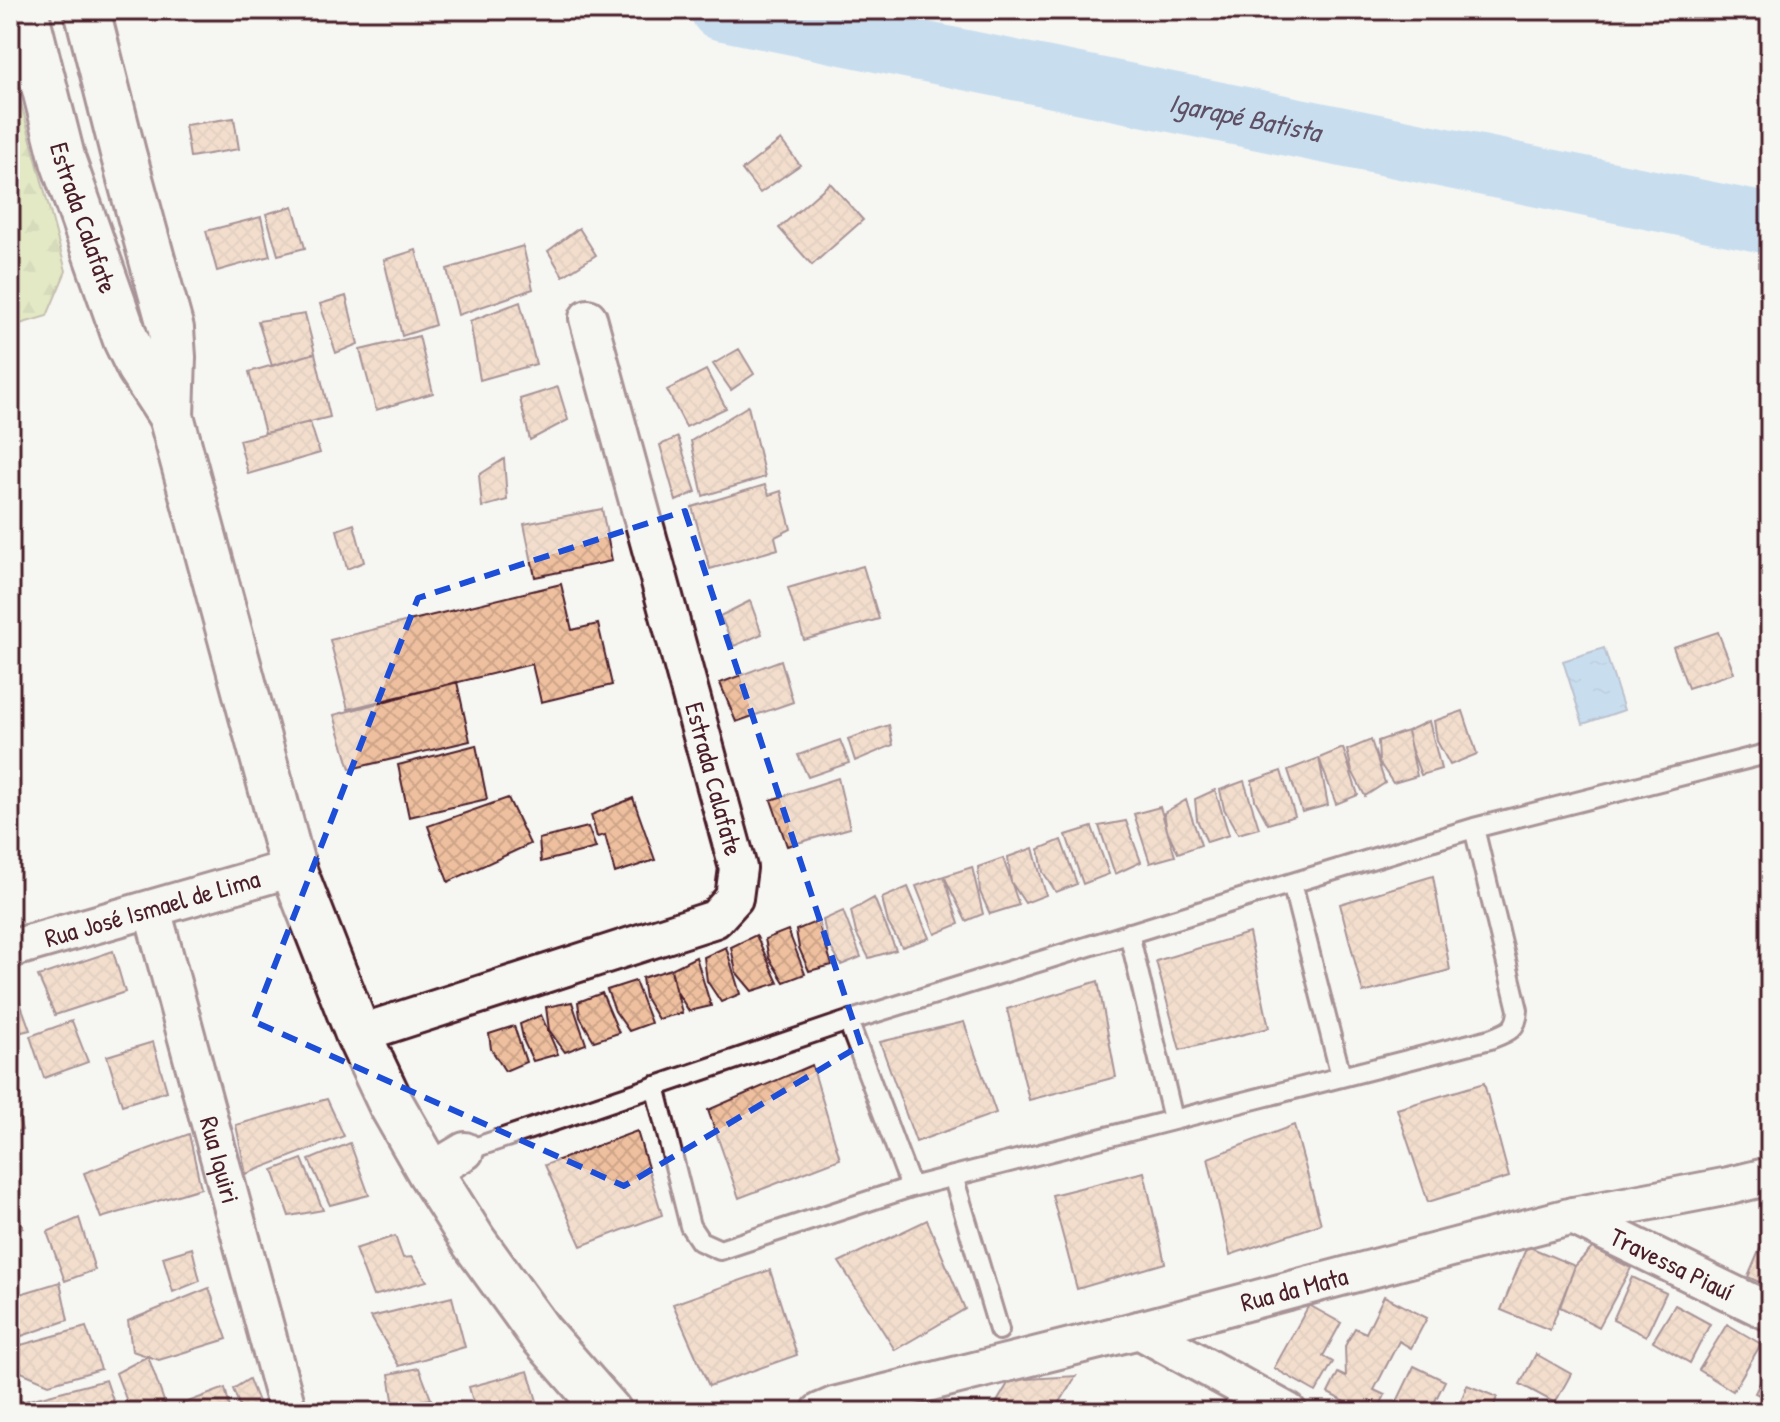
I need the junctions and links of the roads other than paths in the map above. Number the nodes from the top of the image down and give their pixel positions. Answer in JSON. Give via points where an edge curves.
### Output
{"nodes":[{"id":1,"x":25,"y":10,"type":"edge"},
{"id":2,"x":87,"y":10,"type":"edge"},
{"id":3,"x":588,"y":318,"type":"dead end"},
{"id":4,"x":171,"y":416,"type":"junction"},
{"id":5,"x":1770,"y":753,"type":"edge"},
{"id":6,"x":1474,"y":828,"type":"junction"},
{"id":7,"x":293,"y":868,"type":"junction"},
{"id":8,"x":1292,"y":883,"type":"junction"},
{"id":9,"x":152,"y":909,"type":"junction"},
{"id":10,"x":1129,"y":933,"type":"junction"},
{"id":11,"x":10,"y":949,"type":"edge"},
{"id":12,"x":848,"y":1021,"type":"junction"},
{"id":13,"x":358,"y":1034,"type":"junction"},
{"id":14,"x":1341,"y":1076,"type":"junction"},
{"id":15,"x":655,"y":1086,"type":"junction"},
{"id":16,"x":1173,"y":1119,"type":"junction"},
{"id":17,"x":448,"y":1161,"type":"junction"},
{"id":18,"x":953,"y":1176,"type":"junction"},
{"id":19,"x":1770,"y":1176,"type":"edge"},
{"id":20,"x":911,"y":1187,"type":"junction"},
{"id":21,"x":1573,"y":1216,"type":"junction"},
{"id":22,"x":1770,"y":1312,"type":"edge"},
{"id":23,"x":999,"y":1330,"type":"dead end"},
{"id":24,"x":1139,"y":1330,"type":"junction"},
{"id":25,"x":288,"y":1412,"type":"edge"},
{"id":26,"x":609,"y":1412,"type":"edge"},
{"id":27,"x":820,"y":1412,"type":"edge"},
{"id":28,"x":1288,"y":1412,"type":"edge"}],
"edges":[{"from":1,"to":4,"type":"street","name":"Estrada Calafate","via":[[63,161],[126,340]]},
{"from":2,"to":4,"type":"street","name":"Estrada Calafate","via":[[171,329]]},
{"from":3,"to":13,"type":"street","name":"Estrada Calafate","via":[[738,868],[734,898],[715,919]]},
{"from":4,"to":7,"type":"street","name":"Estrada Calafate"},
{"from":5,"to":6,"type":"lane"},
{"from":6,"to":8,"type":"lane"},
{"from":6,"to":14,"type":"lane","via":[[1517,1021],[1490,1039]]},
{"from":7,"to":9,"type":"street","name":"Rua José Ismael de Lima"},
{"from":7,"to":13,"type":"street","name":"Estrada Calafate"},
{"from":8,"to":10,"type":"lane"},
{"from":8,"to":14,"type":"lane"},
{"from":9,"to":11,"type":"street","name":"Rua José Ismael de Lima"},
{"from":9,"to":25,"type":"street","name":"Rua Iquiri"},
{"from":10,"to":12,"type":"lane"},
{"from":10,"to":16,"type":"lane"},
{"from":12,"to":15,"type":"lane"},
{"from":12,"to":20,"type":"lane"},
{"from":13,"to":17,"type":"street","name":"Estrada Calafate","via":[[391,1104]]},
{"from":14,"to":16,"type":"lane"},
{"from":15,"to":17,"type":"lane"},
{"from":15,"to":20,"type":"lane","via":[[690,1226],[700,1241],[720,1250]]},
{"from":16,"to":18,"type":"lane"},
{"from":17,"to":26,"type":"street","name":"Estrada Calafate","via":[[474,1242],[540,1333]]},
{"from":18,"to":20,"type":"lane"},
{"from":18,"to":23,"type":"lane"},
{"from":19,"to":21,"type":"street","name":"Rua da Mata"},
{"from":21,"to":22,"type":"street","name":"Travessa Piauí"},
{"from":21,"to":24,"type":"street","name":"Rua da Mata"},
{"from":24,"to":27,"type":"street","name":"Rua da Mata"},
{"from":24,"to":28,"type":"street"}]}
